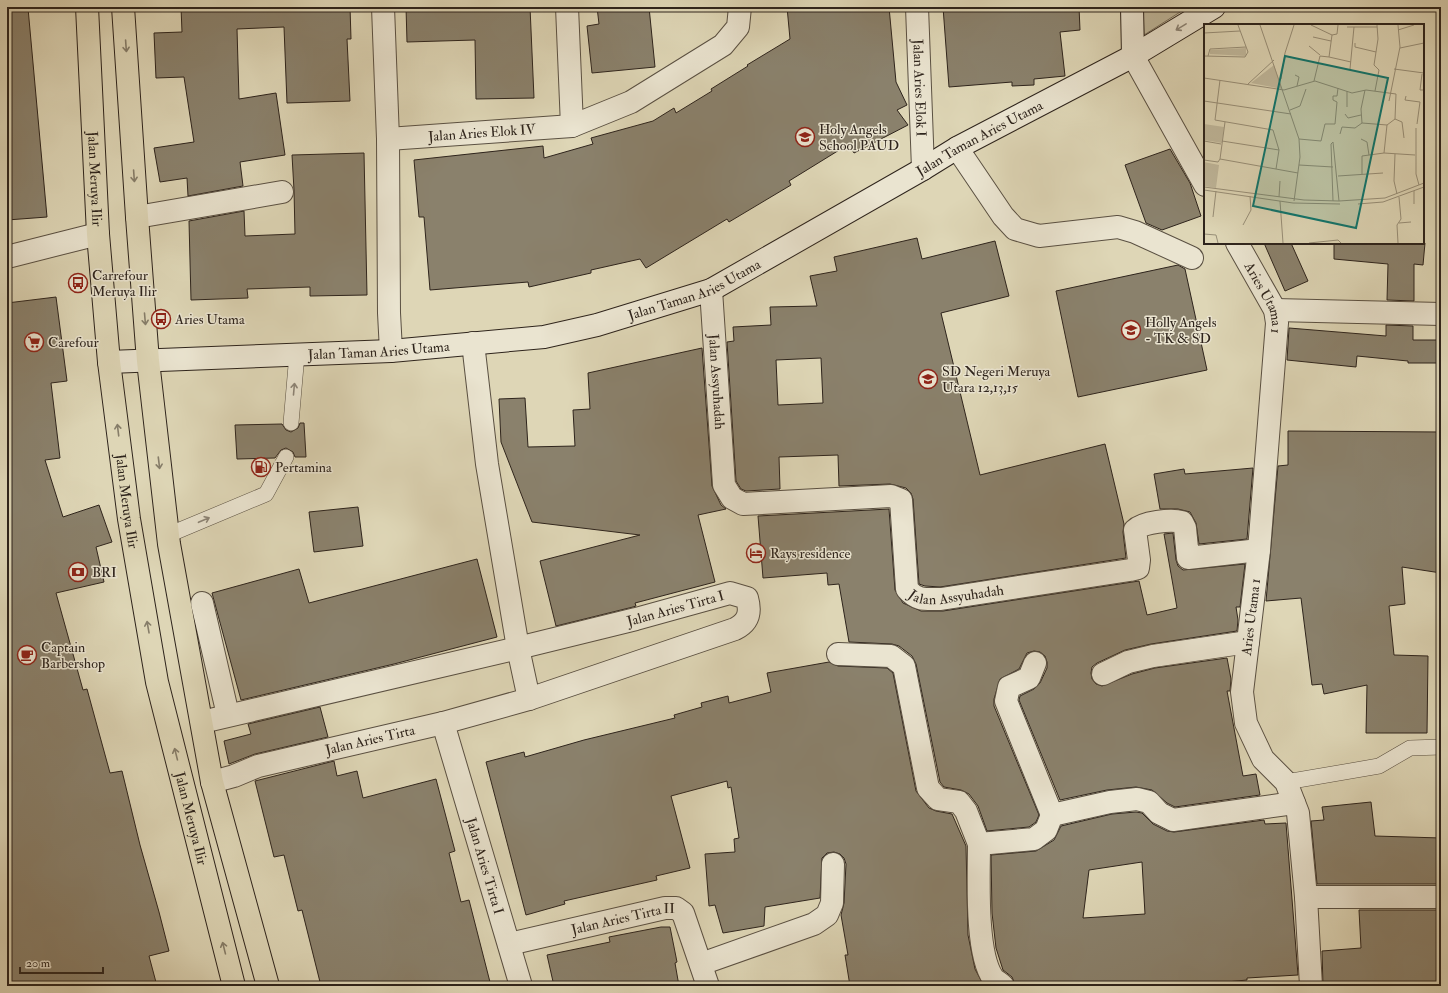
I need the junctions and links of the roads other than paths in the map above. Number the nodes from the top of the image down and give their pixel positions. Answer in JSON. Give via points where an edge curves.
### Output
{"nodes":[{"id":1,"x":87,"y":7,"type":"edge"},
{"id":2,"x":123,"y":7,"type":"edge"},
{"id":3,"x":383,"y":7,"type":"edge"},
{"id":4,"x":567,"y":7,"type":"edge"},
{"id":5,"x":740,"y":7,"type":"edge"},
{"id":6,"x":918,"y":7,"type":"edge"},
{"id":7,"x":1132,"y":7,"type":"edge"},
{"id":8,"x":1216,"y":9,"type":"edge"},
{"id":9,"x":1134,"y":56,"type":"junction"},
{"id":10,"x":572,"y":126,"type":"junction"},
{"id":11,"x":388,"y":139,"type":"junction"},
{"id":12,"x":957,"y":148,"type":"junction"},
{"id":13,"x":923,"y":169,"type":"junction"},
{"id":14,"x":1202,"y":175,"type":"edge"},
{"id":15,"x":282,"y":192,"type":"dead end"},
{"id":16,"x":137,"y":217,"type":"junction"},
{"id":17,"x":98,"y":234,"type":"junction"},
{"id":18,"x":1238,"y":244,"type":"edge"},
{"id":19,"x":7,"y":257,"type":"edge"},
{"id":20,"x":1192,"y":258,"type":"dead end"},
{"id":21,"x":711,"y":290,"type":"junction"},
{"id":22,"x":1275,"y":310,"type":"junction"},
{"id":23,"x":1441,"y":314,"type":"edge"},
{"id":24,"x":474,"y":343,"type":"junction"},
{"id":25,"x":391,"y":351,"type":"junction"},
{"id":26,"x":297,"y":354,"type":"junction"},
{"id":27,"x":148,"y":361,"type":"junction"},
{"id":28,"x":109,"y":362,"type":"junction"},
{"id":29,"x":291,"y":423,"type":"dead end"},
{"id":30,"x":286,"y":458,"type":"dead end"},
{"id":31,"x":168,"y":535,"type":"junction"},
{"id":32,"x":1259,"y":550,"type":"junction"},
{"id":33,"x":202,"y":603,"type":"dead end"},
{"id":34,"x":1248,"y":642,"type":"junction"},
{"id":35,"x":518,"y":648,"type":"junction"},
{"id":36,"x":838,"y":654,"type":"dead end"},
{"id":37,"x":1035,"y":663,"type":"dead end"},
{"id":38,"x":1103,"y":674,"type":"dead end"},
{"id":39,"x":529,"y":699,"type":"junction"},
{"id":40,"x":228,"y":715,"type":"junction"},
{"id":41,"x":202,"y":722,"type":"junction"},
{"id":42,"x":443,"y":723,"type":"junction"},
{"id":43,"x":1441,"y":746,"type":"edge"},
{"id":44,"x":212,"y":782,"type":"junction"},
{"id":45,"x":1286,"y":782,"type":"junction"},
{"id":46,"x":1294,"y":803,"type":"junction"},
{"id":47,"x":1052,"y":815,"type":"junction"},
{"id":48,"x":980,"y":844,"type":"junction"},
{"id":49,"x":833,"y":864,"type":"dead end"},
{"id":50,"x":1441,"y":897,"type":"edge"},
{"id":51,"x":1306,"y":898,"type":"junction"},
{"id":52,"x":509,"y":944,"type":"junction"},
{"id":53,"x":701,"y":964,"type":"junction"},
{"id":54,"x":234,"y":986,"type":"edge"},
{"id":55,"x":268,"y":986,"type":"edge"},
{"id":56,"x":521,"y":986,"type":"edge"},
{"id":57,"x":708,"y":986,"type":"edge"},
{"id":58,"x":1003,"y":986,"type":"edge"},
{"id":59,"x":1311,"y":986,"type":"edge"}],
"edges":[{"from":1,"to":17,"type":"main road","name":"Jalan Meruya Ilir"},
{"from":2,"to":16,"type":"main road","name":"Jalan Meruya Ilir","one_way":true},
{"from":3,"to":11,"type":"street"},
{"from":4,"to":10,"type":"street"},
{"from":5,"to":10,"type":"street","name":"Jalan Aries Elok IV","via":[[738,27],[723,45],[631,102]]},
{"from":6,"to":13,"type":"street","name":"Jalan Aries Elok I"},
{"from":7,"to":9,"type":"street"},
{"from":8,"to":9,"type":"street","name":"Jalan Taman Aries Utama","one_way":true},
{"from":9,"to":12,"type":"street","name":"Jalan Taman Aries Utama"},
{"from":9,"to":14,"type":"street"},
{"from":10,"to":11,"type":"street","name":"Jalan Aries Elok IV"},
{"from":11,"to":25,"type":"street","via":[[388,313]]},
{"from":12,"to":13,"type":"street","name":"Jalan Taman Aries Utama"},
{"from":12,"to":20,"type":"street","via":[[1003,216],[1015,229],[1038,236],[1118,227]]},
{"from":13,"to":21,"type":"street","name":"Jalan Taman Aries Utama"},
{"from":15,"to":16,"type":"street"},
{"from":16,"to":27,"type":"main road","name":"Jalan Meruya Ilir","one_way":true},
{"from":17,"to":19,"type":"street"},
{"from":17,"to":28,"type":"main road","name":"Jalan Meruya Ilir"},
{"from":18,"to":22,"type":"street","name":"Aries Utama 1"},
{"from":21,"to":24,"type":"street","name":"Jalan Taman Aries Utama","via":[[597,325],[544,337]]},
{"from":21,"to":32,"type":"street","name":"Jalan Assyuhadah","via":[[724,485],[732,498],[743,504],[891,496],[901,500],[907,589],[916,598],[941,599],[1138,568],[1135,530],[1140,525],[1175,520],[1182,522],[1185,528],[1188,558]]},
{"from":22,"to":23,"type":"street"},
{"from":22,"to":32,"type":"street","name":"Aries Utama 1","via":[[1277,323]]},
{"from":24,"to":25,"type":"street","name":"Jalan Taman Aries Utama"},
{"from":24,"to":35,"type":"street","via":[[486,464]]},
{"from":25,"to":26,"type":"street","name":"Jalan Taman Aries Utama"},
{"from":26,"to":27,"type":"street","name":"Jalan Taman Aries Utama"},
{"from":29,"to":26,"type":"lane","one_way":true},
{"from":27,"to":28,"type":"street","name":"Jalan Taman Aries Utama"},
{"from":27,"to":31,"type":"main road","name":"Jalan Meruya Ilir","one_way":true},
{"from":54,"to":28,"type":"main road","name":"Jalan Meruya Ilir","one_way":true,"via":[[157,682],[129,520]]},
{"from":31,"to":30,"type":"lane","one_way":true,"via":[[266,494]]},
{"from":31,"to":41,"type":"main road","name":"Jalan Meruya Ilir"},
{"from":32,"to":34,"type":"street","name":"Aries Utama 1"},
{"from":33,"to":40,"type":"street"},
{"from":34,"to":38,"type":"street","via":[[1153,656],[1128,662]]},
{"from":34,"to":45,"type":"street","name":"Aries Utama 1","via":[[1242,692],[1246,723],[1263,759]]},
{"from":35,"to":39,"type":"street"},
{"from":35,"to":39,"type":"street","name":"Jalan Aries Tirta I","via":[[730,593],[747,598],[750,609],[742,626],[735,630]]},
{"from":35,"to":40,"type":"street"},
{"from":36,"to":48,"type":"street","via":[[891,656],[904,666],[928,788],[938,799],[959,802],[966,811]]},
{"from":37,"to":47,"type":"street","via":[[1029,678],[1009,687],[1006,701]]},
{"from":39,"to":42,"type":"street","name":"Jalan Aries Tirta"},
{"from":40,"to":41,"type":"street"},
{"from":41,"to":44,"type":"main road","name":"Jalan Meruya Ilir"},
{"from":42,"to":44,"type":"street","name":"Jalan Aries Tirta","via":[[258,766]]},
{"from":42,"to":52,"type":"street","name":"Jalan Aries Tirta I"},
{"from":43,"to":45,"type":"lane","via":[[1410,748],[1379,766]]},
{"from":44,"to":55,"type":"main road","name":"Jalan Meruya Ilir"},
{"from":45,"to":46,"type":"street","name":"Aries Utama 1"},
{"from":46,"to":47,"type":"street","via":[[1173,820],[1159,813],[1149,802],[1137,799],[1110,802]]},
{"from":46,"to":51,"type":"street","name":"Aries Utama 1","via":[[1298,813]]},
{"from":47,"to":48,"type":"street","via":[[1046,830],[1034,839]]},
{"from":48,"to":58,"type":"street","via":[[982,946],[994,978]]},
{"from":49,"to":53,"type":"street","via":[[832,903],[827,915],[814,924]]},
{"from":50,"to":51,"type":"street"},
{"from":51,"to":59,"type":"street","name":"Aries Utama 1"},
{"from":52,"to":53,"type":"street","name":"Jalan Aries Tirta II","via":[[665,908],[676,908],[683,913]]},
{"from":52,"to":56,"type":"street","name":"Jalan Aries Tirta I"},
{"from":53,"to":57,"type":"street","name":"Jalan Aries Tirta II"}]}
